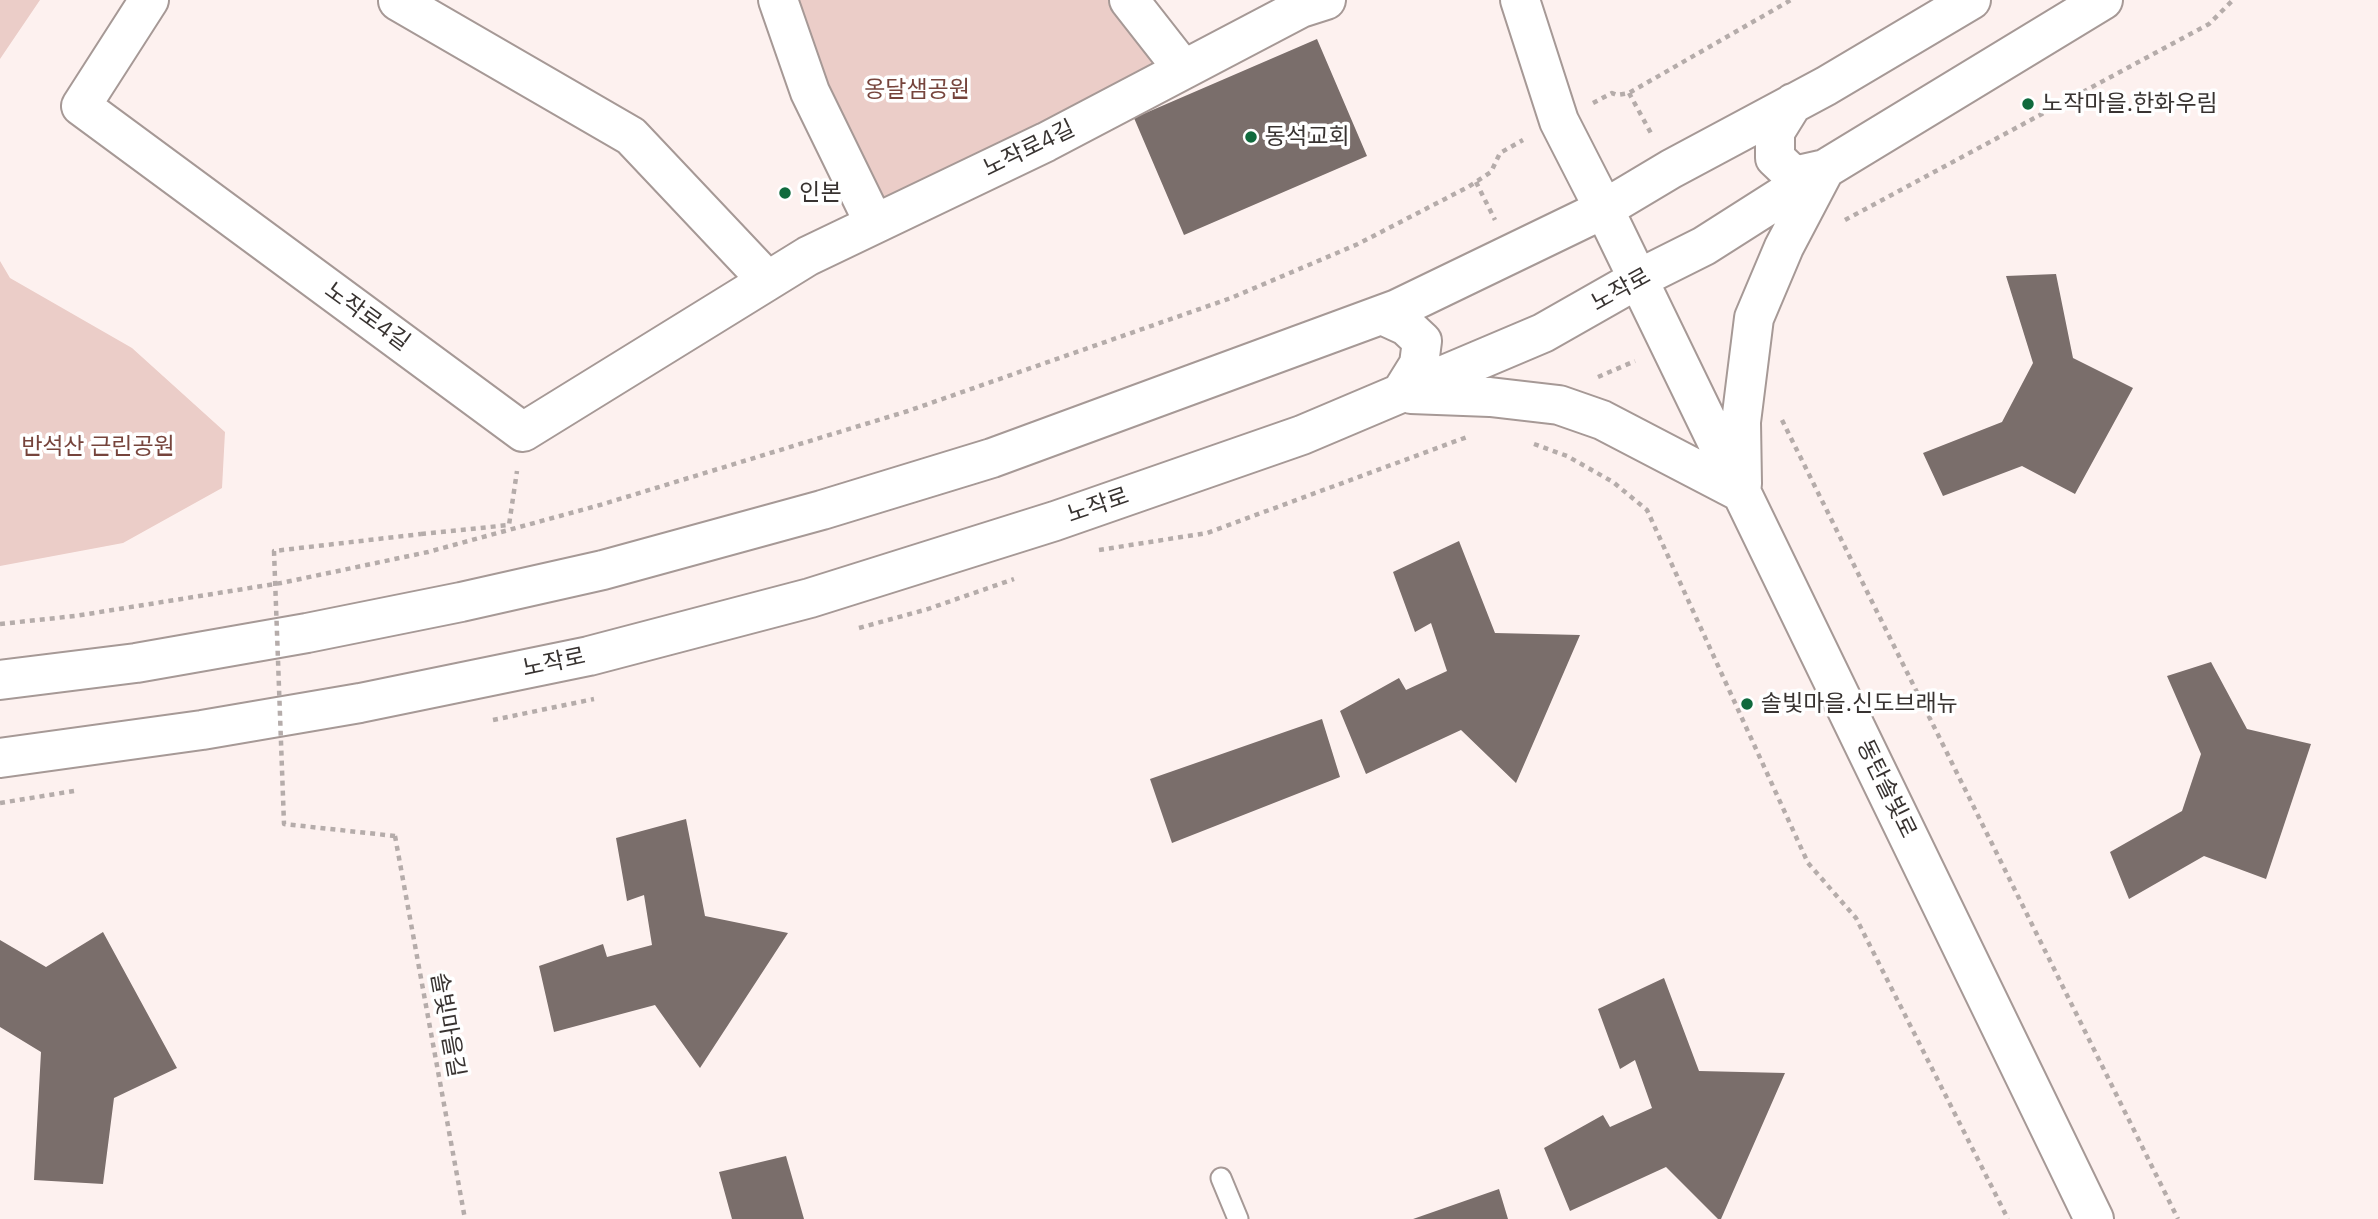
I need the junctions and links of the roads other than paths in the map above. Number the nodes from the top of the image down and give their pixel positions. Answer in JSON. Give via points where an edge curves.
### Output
{"nodes":[{"id":1,"x":149,"y":0,"type":"edge"},
{"id":2,"x":398,"y":0,"type":"edge"},
{"id":3,"x":778,"y":0,"type":"edge"},
{"id":4,"x":1129,"y":0,"type":"edge"},
{"id":5,"x":1326,"y":0,"type":"edge"},
{"id":6,"x":1520,"y":0,"type":"edge"},
{"id":7,"x":1972,"y":0,"type":"edge"},
{"id":8,"x":2103,"y":0,"type":"edge"},
{"id":9,"x":1183,"y":69,"type":"junction"},
{"id":10,"x":1793,"y":103,"type":"junction"},
{"id":11,"x":1825,"y":169,"type":"junction"},
{"id":12,"x":1604,"y":209,"type":"junction"},
{"id":13,"x":874,"y":223,"type":"junction"},
{"id":14,"x":1639,"y":279,"type":"junction"},
{"id":15,"x":767,"y":280,"type":"junction"},
{"id":16,"x":1382,"y":315,"type":"junction"},
{"id":17,"x":1401,"y":393,"type":"junction"},
{"id":18,"x":1742,"y":493,"type":"junction"},
{"id":19,"x":0,"y":680,"type":"edge"},
{"id":20,"x":0,"y":758,"type":"edge"},
{"id":21,"x":1221,"y":1178,"type":"dead end"},
{"id":22,"x":1238,"y":1219,"type":"edge"},
{"id":23,"x":2094,"y":1219,"type":"edge"}],
"edges":[{"from":1,"to":15,"type":"street","name":"노작로4길","via":[[81,106],[523,432]]},
{"from":2,"to":15,"type":"street","via":[[631,136]]},
{"from":3,"to":13,"type":"street","via":[[810,92]]},
{"from":4,"to":9,"type":"street"},
{"from":5,"to":9,"type":"street","name":"노작로4길","via":[[1301,8]]},
{"from":6,"to":12,"type":"street","via":[[1559,121]]},
{"from":7,"to":10,"type":"street"},
{"from":8,"to":11,"type":"street","name":"노작로"},
{"from":9,"to":13,"type":"street","name":"노작로4길","via":[[1046,142]]},
{"from":10,"to":11,"type":"street","via":[[1775,132],[1775,158],[1794,176]]},
{"from":10,"to":12,"type":"street"},
{"from":11,"to":14,"type":"street","name":"노작로","via":[[1704,246]]},
{"from":11,"to":18,"type":"street","via":[[1754,318],[1741,422]]},
{"from":12,"to":14,"type":"street","name":"동탄솔빛로"},
{"from":12,"to":16,"type":"street"},
{"from":13,"to":15,"type":"street","name":"노작로4길"},
{"from":14,"to":17,"type":"street","name":"노작로","via":[[1543,334]]},
{"from":14,"to":18,"type":"street","name":"동탄솔빛로"},
{"from":16,"to":17,"type":"street","via":[[1406,326],[1422,341],[1419,364]]},
{"from":16,"to":19,"type":"street","via":[[992,458],[603,570],[307,633],[136,663]]},
{"from":17,"to":18,"type":"street","via":[[1559,405],[1602,420]]},
{"from":17,"to":20,"type":"street","name":"노작로","via":[[1302,435],[1055,521],[810,598],[602,653],[360,704]]},
{"from":18,"to":23,"type":"street","name":"동탄솔빛로"},
{"from":21,"to":22,"type":"lane"}]}
